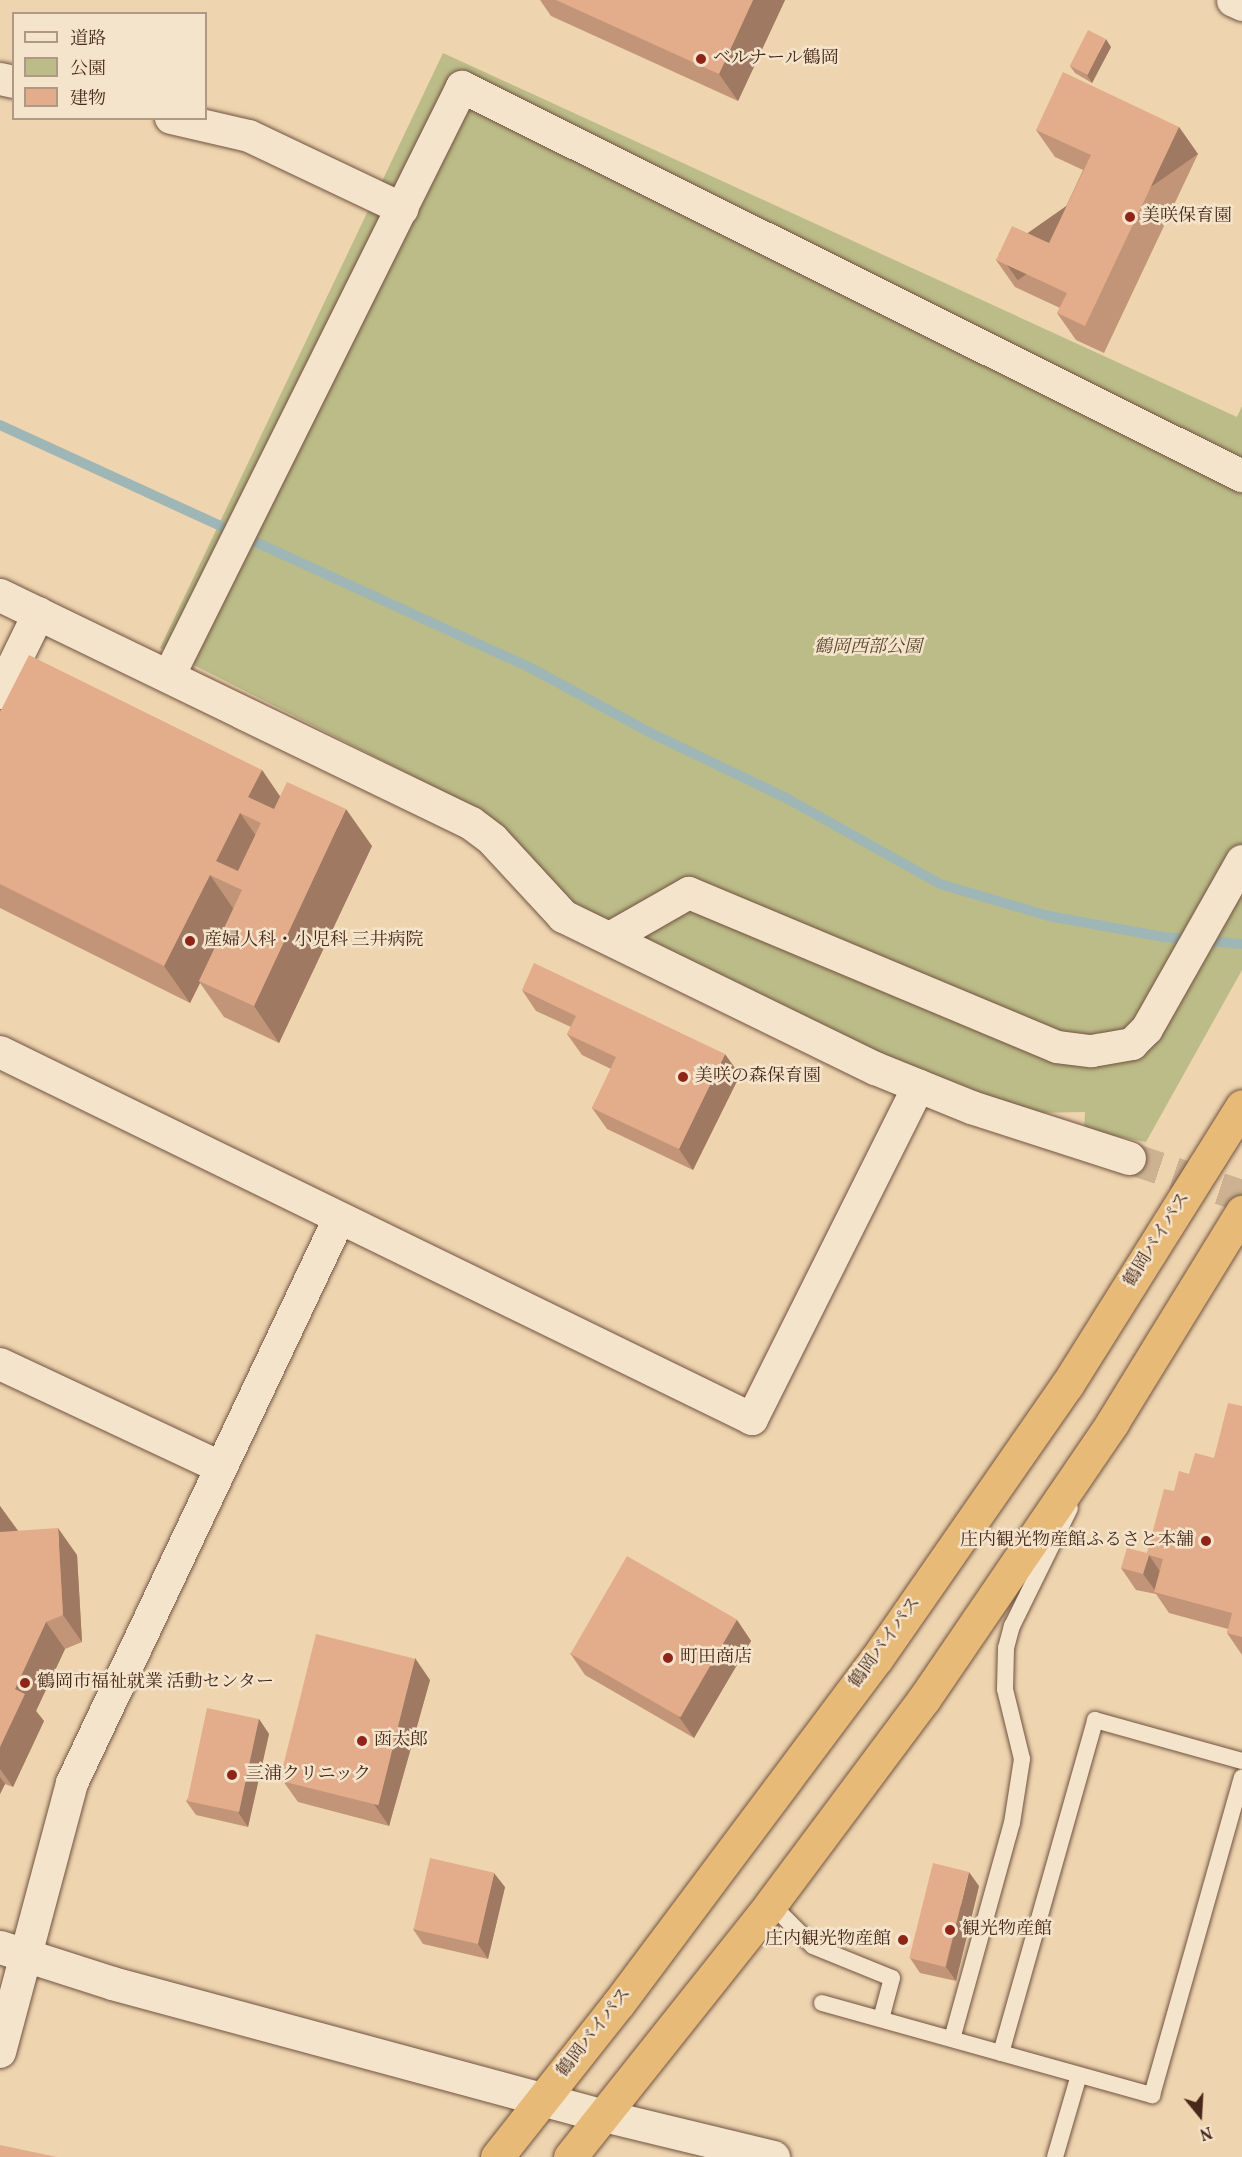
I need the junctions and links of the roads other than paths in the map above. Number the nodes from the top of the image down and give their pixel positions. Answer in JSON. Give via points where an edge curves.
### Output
{"nodes":[{"id":1,"x":1233,"y":0,"type":"edge"},
{"id":2,"x":1242,"y":4,"type":"edge"},
{"id":3,"x":180,"y":120,"type":"edge"},
{"id":4,"x":403,"y":209,"type":"junction"},
{"id":5,"x":1242,"y":476,"type":"edge"},
{"id":6,"x":0,"y":595,"type":"edge"},
{"id":7,"x":39,"y":613,"type":"junction"},
{"id":8,"x":169,"y":676,"type":"junction"},
{"id":9,"x":0,"y":693,"type":"edge"},
{"id":10,"x":1242,"y":861,"type":"edge"},
{"id":11,"x":610,"y":938,"type":"junction"},
{"id":12,"x":0,"y":1052,"type":"edge"},
{"id":13,"x":919,"y":1085,"type":"junction"},
{"id":14,"x":1242,"y":1106,"type":"edge"},
{"id":15,"x":1129,"y":1158,"type":"tunnel mouth"},
{"id":16,"x":1242,"y":1212,"type":"edge"},
{"id":17,"x":339,"y":1219,"type":"junction"},
{"id":18,"x":0,"y":1364,"type":"edge"},
{"id":19,"x":1112,"y":1424,"type":"junction"},
{"id":20,"x":220,"y":1467,"type":"junction"},
{"id":21,"x":1242,"y":1761,"type":"edge"},
{"id":22,"x":1242,"y":1778,"type":"edge"},
{"id":23,"x":771,"y":1904,"type":"junction"},
{"id":24,"x":12,"y":1952,"type":"edge"},
{"id":25,"x":822,"y":2003,"type":"dead end"},
{"id":26,"x":881,"y":2019,"type":"junction"},
{"id":27,"x":952,"y":2039,"type":"junction"},
{"id":28,"x":0,"y":2052,"type":"edge"},
{"id":29,"x":1001,"y":2053,"type":"junction"},
{"id":30,"x":1079,"y":2075,"type":"junction"},
{"id":31,"x":543,"y":2099,"type":"junction"},
{"id":32,"x":604,"y":2116,"type":"junction"},
{"id":33,"x":497,"y":2157,"type":"edge"},
{"id":34,"x":570,"y":2157,"type":"edge"},
{"id":35,"x":774,"y":2157,"type":"edge"},
{"id":36,"x":1055,"y":2157,"type":"edge"}],
"edges":[{"from":1,"to":2,"type":"street"},
{"from":3,"to":4,"type":"street","via":[[249,136]]},
{"from":4,"to":5,"type":"street","via":[[462,87]]},
{"from":4,"to":8,"type":"street"},
{"from":6,"to":7,"type":"street"},
{"from":7,"to":8,"type":"street"},
{"from":7,"to":9,"type":"street"},
{"from":8,"to":11,"type":"street","via":[[471,823],[492,839],[563,916]]},
{"from":10,"to":11,"type":"street","via":[[1147,1029],[1132,1044],[1092,1051],[1058,1047],[689,893]]},
{"from":11,"to":13,"type":"street"},
{"from":12,"to":17,"type":"street"},
{"from":13,"to":15,"type":"street","via":[[970,1107]]},
{"from":13,"to":17,"type":"street","via":[[752,1419]]},
{"from":14,"to":31,"type":"highway","name":"鶴岡バイパス","via":[[1067,1385],[877,1658]]},
{"from":16,"to":19,"type":"highway"},
{"from":17,"to":20,"type":"street"},
{"from":18,"to":20,"type":"street"},
{"from":19,"to":23,"type":"highway","via":[[924,1699]]},
{"from":19,"to":27,"type":"lane","via":[[1012,1626],[1006,1648],[1005,1689],[1022,1759],[1012,1823]]},
{"from":20,"to":24,"type":"street","via":[[72,1783]]},
{"from":21,"to":29,"type":"lane","via":[[1095,1720]]},
{"from":22,"to":30,"type":"lane","via":[[1152,2095]]},
{"from":23,"to":26,"type":"lane","via":[[813,1946],[892,1978]]},
{"from":23,"to":32,"type":"highway"},
{"from":24,"to":28,"type":"street"},
{"from":24,"to":31,"type":"street"},
{"from":25,"to":26,"type":"lane"},
{"from":26,"to":27,"type":"lane"},
{"from":27,"to":29,"type":"lane"},
{"from":29,"to":30,"type":"lane"},
{"from":30,"to":36,"type":"lane"},
{"from":31,"to":32,"type":"street"},
{"from":31,"to":33,"type":"highway","name":"鶴岡バイパス"},
{"from":32,"to":34,"type":"highway"},
{"from":32,"to":35,"type":"street"}]}
